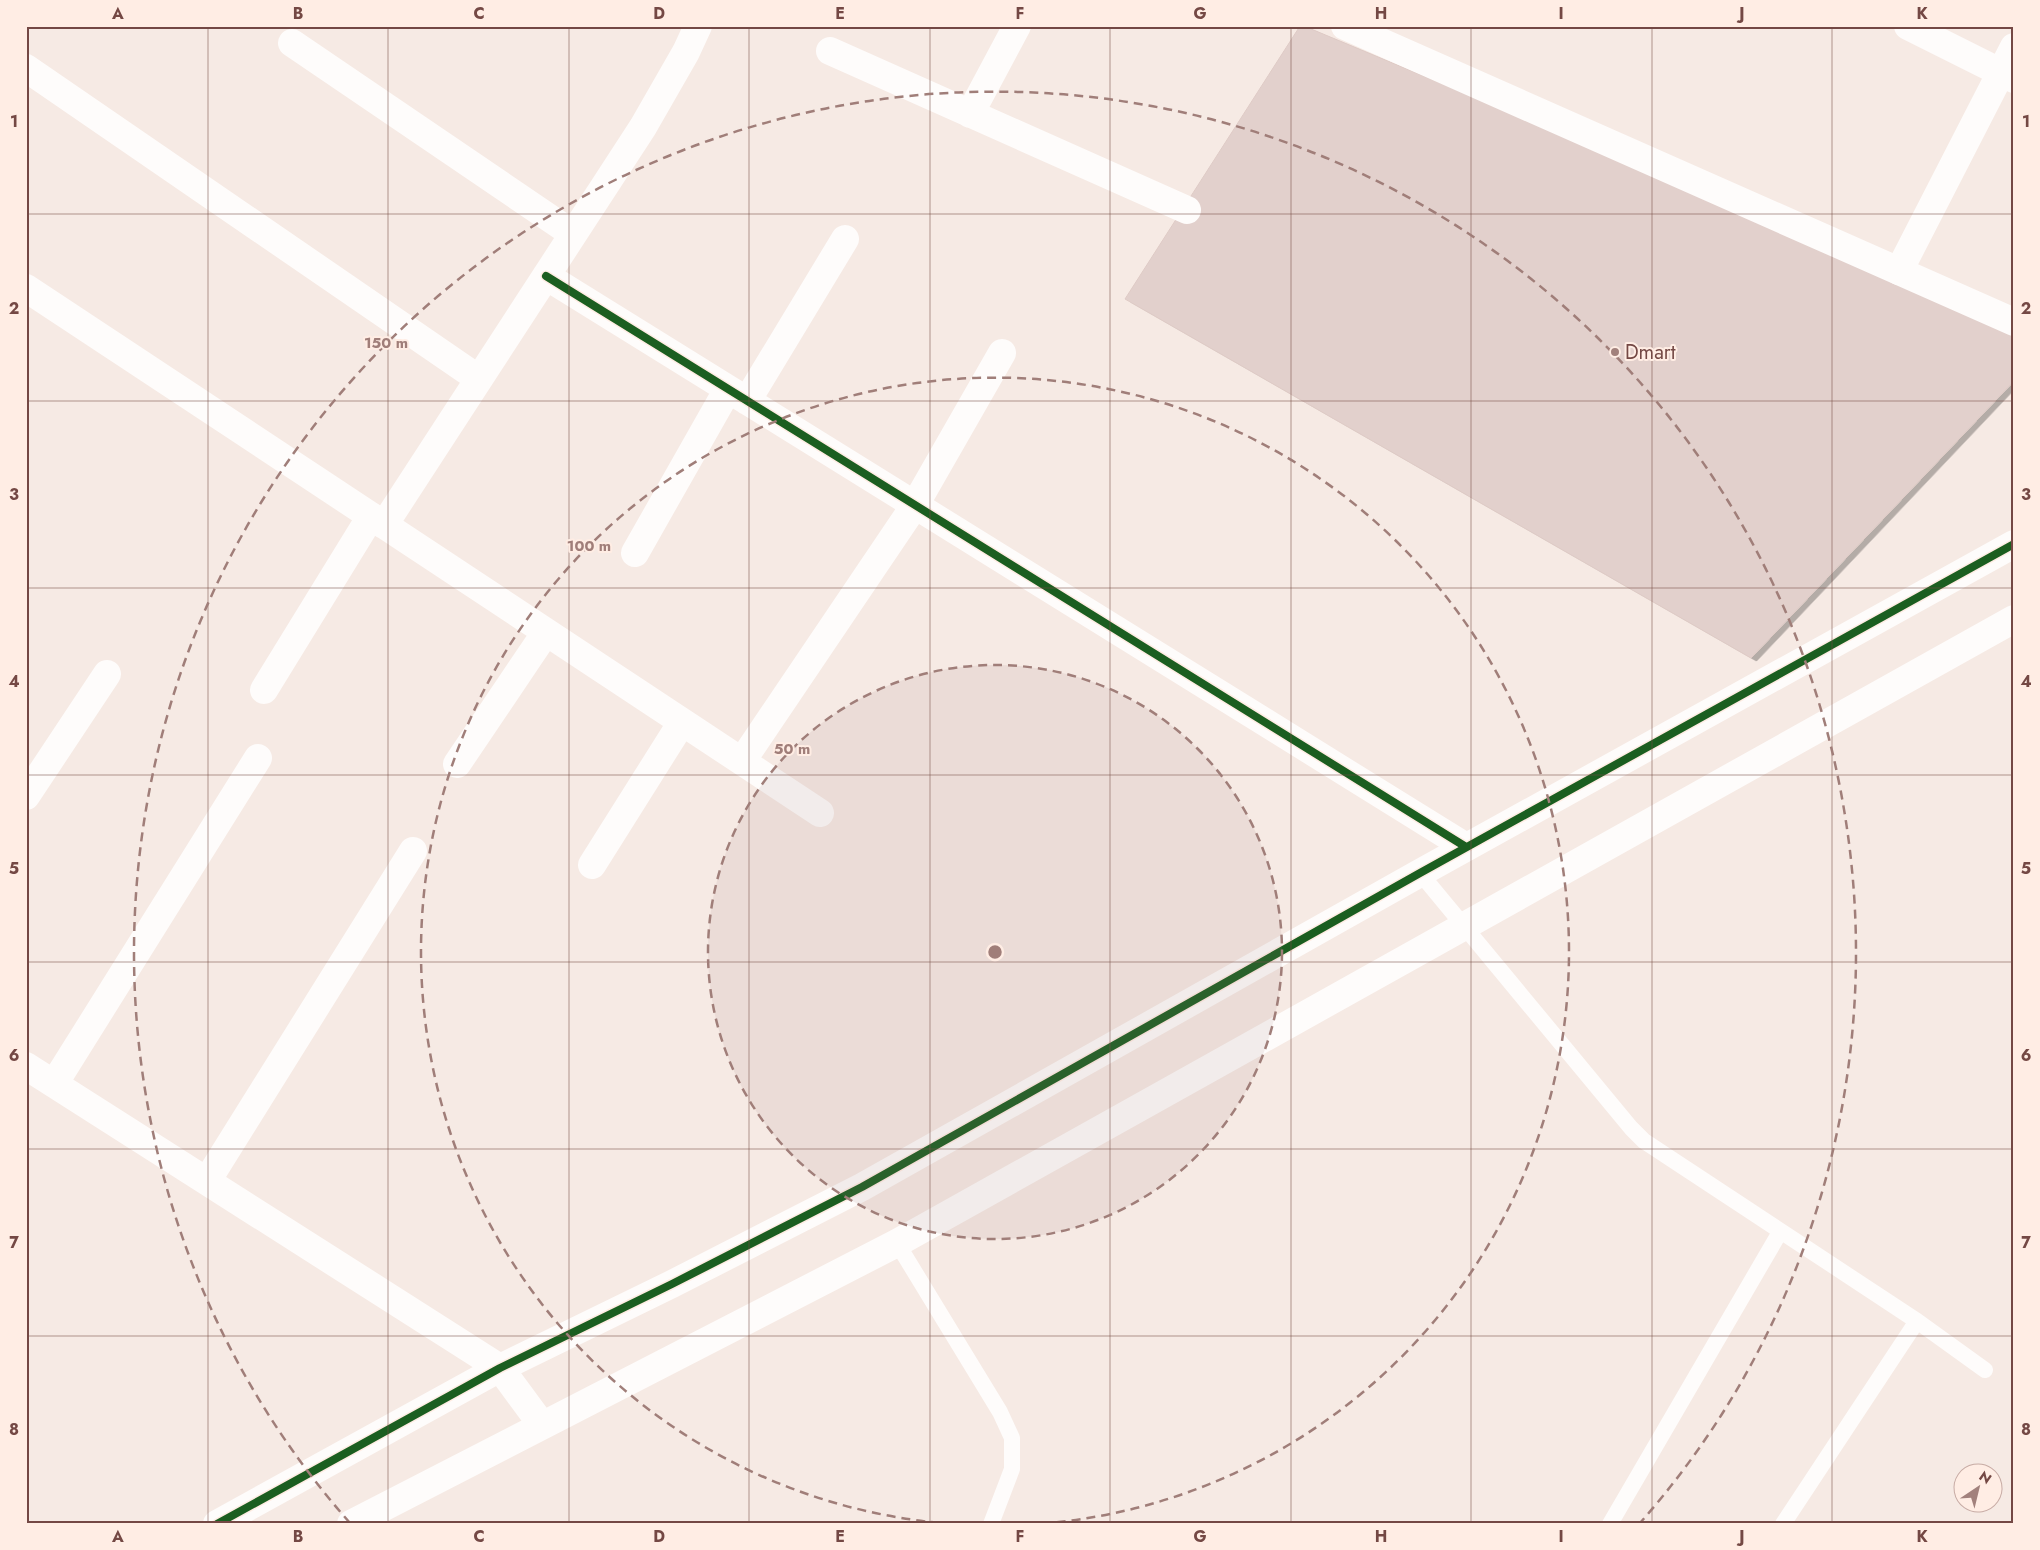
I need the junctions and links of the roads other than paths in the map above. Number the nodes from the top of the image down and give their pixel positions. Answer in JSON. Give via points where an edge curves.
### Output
{"nodes":[{"id":1,"x":698,"y":26,"type":"edge"},
{"id":2,"x":1017,"y":26,"type":"edge"},
{"id":3,"x":1345,"y":26,"type":"edge"},
{"id":4,"x":1908,"y":26,"type":"edge"},
{"id":5,"x":292,"y":43,"type":"dead end"},
{"id":6,"x":2014,"y":47,"type":"edge"},
{"id":7,"x":830,"y":51,"type":"dead end"},
{"id":8,"x":26,"y":68,"type":"edge"},
{"id":9,"x":2007,"y":76,"type":"edge"},
{"id":10,"x":970,"y":114,"type":"junction"},
{"id":11,"x":1187,"y":210,"type":"dead end"},
{"id":12,"x":573,"y":234,"type":"junction"},
{"id":13,"x":845,"y":238,"type":"dead end"},
{"id":14,"x":1899,"y":271,"type":"junction"},
{"id":15,"x":546,"y":276,"type":"junction"},
{"id":16,"x":26,"y":288,"type":"edge"},
{"id":17,"x":2014,"y":322,"type":"edge"},
{"id":18,"x":1002,"y":353,"type":"dead end"},
{"id":19,"x":479,"y":379,"type":"junction"},
{"id":20,"x":738,"y":395,"type":"junction"},
{"id":21,"x":915,"y":505,"type":"junction"},
{"id":22,"x":377,"y":520,"type":"junction"},
{"id":23,"x":2014,"y":544,"type":"edge"},
{"id":24,"x":635,"y":553,"type":"dead end"},
{"id":25,"x":2014,"y":619,"type":"edge"},
{"id":26,"x":546,"y":632,"type":"junction"},
{"id":27,"x":107,"y":674,"type":"dead end"},
{"id":28,"x":264,"y":690,"type":"dead end"},
{"id":29,"x":682,"y":722,"type":"junction"},
{"id":30,"x":258,"y":758,"type":"dead end"},
{"id":31,"x":742,"y":762,"type":"junction"},
{"id":32,"x":457,"y":764,"type":"dead end"},
{"id":33,"x":26,"y":796,"type":"edge"},
{"id":34,"x":820,"y":813,"type":"dead end"},
{"id":35,"x":1466,"y":847,"type":"junction"},
{"id":36,"x":414,"y":851,"type":"dead end"},
{"id":37,"x":592,"y":864,"type":"dead end"},
{"id":38,"x":1420,"y":872,"type":"junction"},
{"id":39,"x":1464,"y":926,"type":"junction"},
{"id":40,"x":26,"y":1066,"type":"edge"},
{"id":41,"x":54,"y":1084,"type":"junction"},
{"id":42,"x":207,"y":1182,"type":"junction"},
{"id":43,"x":1780,"y":1232,"type":"junction"},
{"id":44,"x":897,"y":1244,"type":"junction"},
{"id":45,"x":1917,"y":1320,"type":"junction"},
{"id":46,"x":500,"y":1368,"type":"junction"},
{"id":47,"x":1985,"y":1370,"type":"dead end"},
{"id":48,"x":542,"y":1426,"type":"junction"},
{"id":49,"x":217,"y":1524,"type":"edge"},
{"id":50,"x":351,"y":1524,"type":"edge"},
{"id":51,"x":991,"y":1524,"type":"edge"},
{"id":52,"x":1610,"y":1524,"type":"edge"},
{"id":53,"x":1783,"y":1524,"type":"edge"}],
"edges":[{"from":1,"to":12,"type":"street","via":[[660,98]]},
{"from":2,"to":10,"type":"street"},
{"from":3,"to":14,"type":"street"},
{"from":4,"to":9,"type":"street"},
{"from":5,"to":12,"type":"street"},
{"from":6,"to":9,"type":"street"},
{"from":7,"to":10,"type":"street"},
{"from":8,"to":19,"type":"street"},
{"from":9,"to":14,"type":"street"},
{"from":10,"to":11,"type":"street"},
{"from":12,"to":15,"type":"street"},
{"from":13,"to":20,"type":"street"},
{"from":14,"to":17,"type":"street"},
{"from":15,"to":19,"type":"street"},
{"from":15,"to":20,"type":"street"},
{"from":16,"to":22,"type":"street"},
{"from":18,"to":21,"type":"street"},
{"from":19,"to":22,"type":"street"},
{"from":20,"to":21,"type":"street"},
{"from":20,"to":24,"type":"street"},
{"from":21,"to":31,"type":"street"},
{"from":21,"to":35,"type":"street"},
{"from":22,"to":26,"type":"street"},
{"from":22,"to":28,"type":"street"},
{"from":23,"to":35,"type":"street"},
{"from":25,"to":39,"type":"street"},
{"from":26,"to":29,"type":"street"},
{"from":26,"to":32,"type":"street"},
{"from":27,"to":33,"type":"street"},
{"from":29,"to":31,"type":"street"},
{"from":29,"to":37,"type":"street"},
{"from":30,"to":41,"type":"street"},
{"from":31,"to":34,"type":"street"},
{"from":35,"to":38,"type":"street"},
{"from":36,"to":42,"type":"street"},
{"from":38,"to":39,"type":"lane"},
{"from":38,"to":46,"type":"street","via":[[862,1187]]},
{"from":39,"to":43,"type":"lane","via":[[1644,1141]]},
{"from":39,"to":44,"type":"street"},
{"from":40,"to":41,"type":"street"},
{"from":41,"to":42,"type":"street"},
{"from":42,"to":46,"type":"street"},
{"from":43,"to":45,"type":"lane"},
{"from":43,"to":52,"type":"lane"},
{"from":44,"to":48,"type":"street"},
{"from":44,"to":51,"type":"lane","via":[[1000,1412],[1012,1438],[1012,1469]]},
{"from":45,"to":47,"type":"lane"},
{"from":45,"to":53,"type":"lane"},
{"from":46,"to":48,"type":"street"},
{"from":46,"to":49,"type":"street"},
{"from":48,"to":50,"type":"street"}]}
